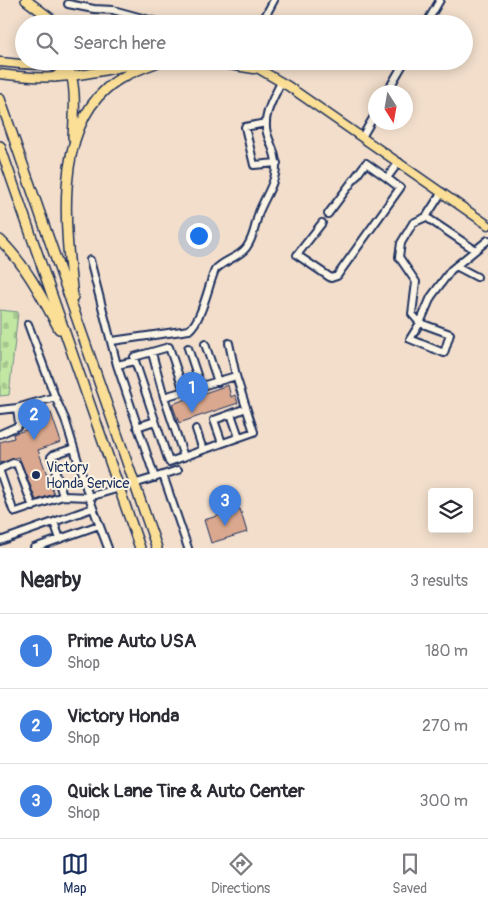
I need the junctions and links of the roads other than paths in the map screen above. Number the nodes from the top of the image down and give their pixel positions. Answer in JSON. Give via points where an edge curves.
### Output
{"nodes":[{"id":1,"x":26,"y":0,"type":"edge"},
{"id":2,"x":274,"y":0,"type":"edge"},
{"id":3,"x":440,"y":0,"type":"edge"},
{"id":4,"x":68,"y":4,"type":"dead end"},
{"id":5,"x":46,"y":15,"type":"edge"},
{"id":6,"x":131,"y":15,"type":"edge"},
{"id":7,"x":266,"y":15,"type":"edge"},
{"id":8,"x":431,"y":15,"type":"edge"},
{"id":9,"x":0,"y":62,"type":"edge"},
{"id":10,"x":15,"y":64,"type":"edge"},
{"id":11,"x":68,"y":70,"type":"edge"},
{"id":12,"x":71,"y":70,"type":"edge"},
{"id":13,"x":140,"y":70,"type":"edge"},
{"id":14,"x":258,"y":70,"type":"edge"},
{"id":15,"x":400,"y":70,"type":"edge"},
{"id":16,"x":0,"y":74,"type":"edge"},
{"id":17,"x":56,"y":77,"type":"joint"},
{"id":18,"x":281,"y":82,"type":"junction"},
{"id":19,"x":391,"y":85,"type":"edge"},
{"id":20,"x":0,"y":99,"type":"edge"},
{"id":21,"x":266,"y":123,"type":"junction"},
{"id":22,"x":368,"y":127,"type":"edge"},
{"id":23,"x":362,"y":137,"type":"junction"},
{"id":24,"x":0,"y":146,"type":"edge"},
{"id":25,"x":72,"y":148,"type":"junction"},
{"id":26,"x":399,"y":162,"type":"junction"},
{"id":27,"x":276,"y":163,"type":"junction"},
{"id":28,"x":388,"y":178,"type":"junction"},
{"id":29,"x":442,"y":192,"type":"junction"},
{"id":30,"x":328,"y":214,"type":"dead end"},
{"id":31,"x":426,"y":217,"type":"junction"},
{"id":32,"x":322,"y":223,"type":"dead end"},
{"id":33,"x":488,"y":224,"type":"edge"},
{"id":34,"x":0,"y":240,"type":"edge"},
{"id":35,"x":488,"y":240,"type":"edge"},
{"id":36,"x":476,"y":250,"type":"junction"},
{"id":37,"x":90,"y":260,"type":"dead end"},
{"id":38,"x":456,"y":266,"type":"junction"},
{"id":39,"x":477,"y":277,"type":"dead end"},
{"id":40,"x":75,"y":314,"type":"junction"},
{"id":41,"x":420,"y":322,"type":"junction"},
{"id":42,"x":28,"y":324,"type":"dead end"},
{"id":43,"x":112,"y":341,"type":"junction"},
{"id":44,"x":230,"y":343,"type":"dead end"},
{"id":45,"x":205,"y":344,"type":"dead end"},
{"id":46,"x":188,"y":348,"type":"dead end"},
{"id":47,"x":152,"y":353,"type":"junction"},
{"id":48,"x":73,"y":355,"type":"junction"},
{"id":49,"x":135,"y":361,"type":"junction"},
{"id":50,"x":117,"y":365,"type":"junction"},
{"id":51,"x":236,"y":376,"type":"junction"},
{"id":52,"x":218,"y":382,"type":"junction"},
{"id":53,"x":201,"y":387,"type":"junction"},
{"id":54,"x":184,"y":391,"type":"junction"},
{"id":55,"x":56,"y":397,"type":"junction"},
{"id":56,"x":164,"y":397,"type":"junction"},
{"id":57,"x":17,"y":408,"type":"junction"},
{"id":58,"x":246,"y":408,"type":"junction"},
{"id":59,"x":0,"y":410,"type":"edge"},
{"id":60,"x":231,"y":414,"type":"junction"},
{"id":61,"x":156,"y":421,"type":"junction"},
{"id":62,"x":137,"y":427,"type":"junction"},
{"id":63,"x":196,"y":429,"type":"dead end"},
{"id":64,"x":0,"y":434,"type":"edge"},
{"id":65,"x":239,"y":437,"type":"junction"},
{"id":66,"x":222,"y":443,"type":"junction"},
{"id":67,"x":74,"y":448,"type":"junction"},
{"id":68,"x":203,"y":450,"type":"junction"},
{"id":69,"x":184,"y":457,"type":"junction"},
{"id":70,"x":0,"y":470,"type":"edge"},
{"id":71,"x":178,"y":470,"type":"dead end"},
{"id":72,"x":163,"y":475,"type":"junction"},
{"id":73,"x":155,"y":478,"type":"junction"},
{"id":74,"x":135,"y":485,"type":"junction"},
{"id":75,"x":119,"y":488,"type":"junction"},
{"id":76,"x":63,"y":496,"type":"junction"},
{"id":77,"x":89,"y":497,"type":"junction"},
{"id":78,"x":33,"y":507,"type":"junction"},
{"id":79,"x":93,"y":508,"type":"junction"},
{"id":80,"x":54,"y":522,"type":"junction"},
{"id":81,"x":100,"y":525,"type":"junction"},
{"id":82,"x":60,"y":539,"type":"junction"},
{"id":83,"x":0,"y":541,"type":"edge"},
{"id":84,"x":34,"y":548,"type":"edge"},
{"id":85,"x":108,"y":548,"type":"edge"},
{"id":86,"x":140,"y":548,"type":"edge"},
{"id":87,"x":157,"y":548,"type":"edge"},
{"id":88,"x":188,"y":548,"type":"edge"}],
"edges":[{"from":1,"to":5,"type":"highway"},
{"from":2,"to":7,"type":"street"},
{"from":3,"to":8,"type":"street"},
{"from":4,"to":6,"type":"street"},
{"from":9,"to":10,"type":"main road"},
{"from":11,"to":17,"type":"highway"},
{"from":12,"to":25,"type":"highway","via":[[75,114]]},
{"from":13,"to":25,"type":"highway","via":[[116,80],[95,99],[81,122]]},
{"from":14,"to":18,"type":"main road"},
{"from":15,"to":19,"type":"street"},
{"from":16,"to":17,"type":"main road"},
{"from":18,"to":21,"type":"street"},
{"from":18,"to":23,"type":"main road"},
{"from":20,"to":40,"type":"highway"},
{"from":21,"to":27,"type":"street"},
{"from":21,"to":27,"type":"street","via":[[245,127],[254,165]]},
{"from":22,"to":23,"type":"street"},
{"from":23,"to":26,"type":"main road"},
{"from":24,"to":48,"type":"highway"},
{"from":25,"to":40,"type":"highway","via":[[66,219]]},
{"from":26,"to":28,"type":"street"},
{"from":26,"to":29,"type":"main road"},
{"from":27,"to":43,"type":"street","via":[[274,177],[248,246],[215,270],[193,327],[185,332]]},
{"from":28,"to":30,"type":"street","via":[[366,163]]},
{"from":28,"to":32,"type":"street","via":[[400,188],[337,276],[331,278],[297,255]]},
{"from":29,"to":31,"type":"street"},
{"from":29,"to":33,"type":"main road"},
{"from":31,"to":36,"type":"street"},
{"from":31,"to":41,"type":"street","via":[[413,223],[401,243],[399,257],[416,282],[412,314]]},
{"from":34,"to":48,"type":"highway","via":[[37,287]]},
{"from":35,"to":36,"type":"street"},
{"from":36,"to":38,"type":"street"},
{"from":37,"to":43,"type":"street"},
{"from":38,"to":39,"type":"street"},
{"from":38,"to":41,"type":"street","via":[[431,297]]},
{"from":40,"to":74,"type":"highway"},
{"from":41,"to":41,"type":"street","via":[[450,334],[444,353],[410,339]]},
{"from":42,"to":55,"type":"street"},
{"from":43,"to":50,"type":"street"},
{"from":44,"to":51,"type":"street"},
{"from":45,"to":52,"type":"street"},
{"from":46,"to":53,"type":"street"},
{"from":47,"to":49,"type":"street","via":[[134,357]]},
{"from":47,"to":54,"type":"street","via":[[169,347]]},
{"from":47,"to":56,"type":"street"},
{"from":48,"to":75,"type":"highway"},
{"from":49,"to":50,"type":"street"},
{"from":49,"to":61,"type":"street"},
{"from":50,"to":62,"type":"street"},
{"from":51,"to":52,"type":"street"},
{"from":51,"to":58,"type":"street"},
{"from":52,"to":53,"type":"street"},
{"from":53,"to":54,"type":"street"},
{"from":54,"to":56,"type":"street"},
{"from":55,"to":57,"type":"street"},
{"from":55,"to":67,"type":"street"},
{"from":56,"to":69,"type":"street"},
{"from":57,"to":59,"type":"street"},
{"from":57,"to":64,"type":"street","via":[[18,426]]},
{"from":58,"to":60,"type":"street"},
{"from":58,"to":65,"type":"street","via":[[254,432]]},
{"from":60,"to":65,"type":"street"},
{"from":60,"to":66,"type":"street","via":[[214,420]]},
{"from":61,"to":62,"type":"street"},
{"from":61,"to":69,"type":"street","via":[[170,462]]},
{"from":62,"to":73,"type":"street"},
{"from":63,"to":68,"type":"street"},
{"from":65,"to":66,"type":"street"},
{"from":66,"to":68,"type":"street"},
{"from":67,"to":76,"type":"street","via":[[51,457]]},
{"from":67,"to":77,"type":"street"},
{"from":68,"to":69,"type":"street"},
{"from":70,"to":78,"type":"street","via":[[14,511]]},
{"from":70,"to":78,"type":"street","via":[[17,464]]},
{"from":71,"to":72,"type":"street"},
{"from":72,"to":73,"type":"street"},
{"from":72,"to":88,"type":"street"},
{"from":73,"to":74,"type":"street"},
{"from":74,"to":75,"type":"street"},
{"from":74,"to":87,"type":"highway"},
{"from":75,"to":77,"type":"street"},
{"from":75,"to":86,"type":"highway"},
{"from":76,"to":77,"type":"street"},
{"from":76,"to":78,"type":"street"},
{"from":77,"to":79,"type":"street"},
{"from":79,"to":80,"type":"street"},
{"from":79,"to":81,"type":"street"},
{"from":80,"to":82,"type":"street"},
{"from":80,"to":83,"type":"street"},
{"from":81,"to":82,"type":"street"},
{"from":81,"to":85,"type":"street"},
{"from":82,"to":84,"type":"street"}]}
